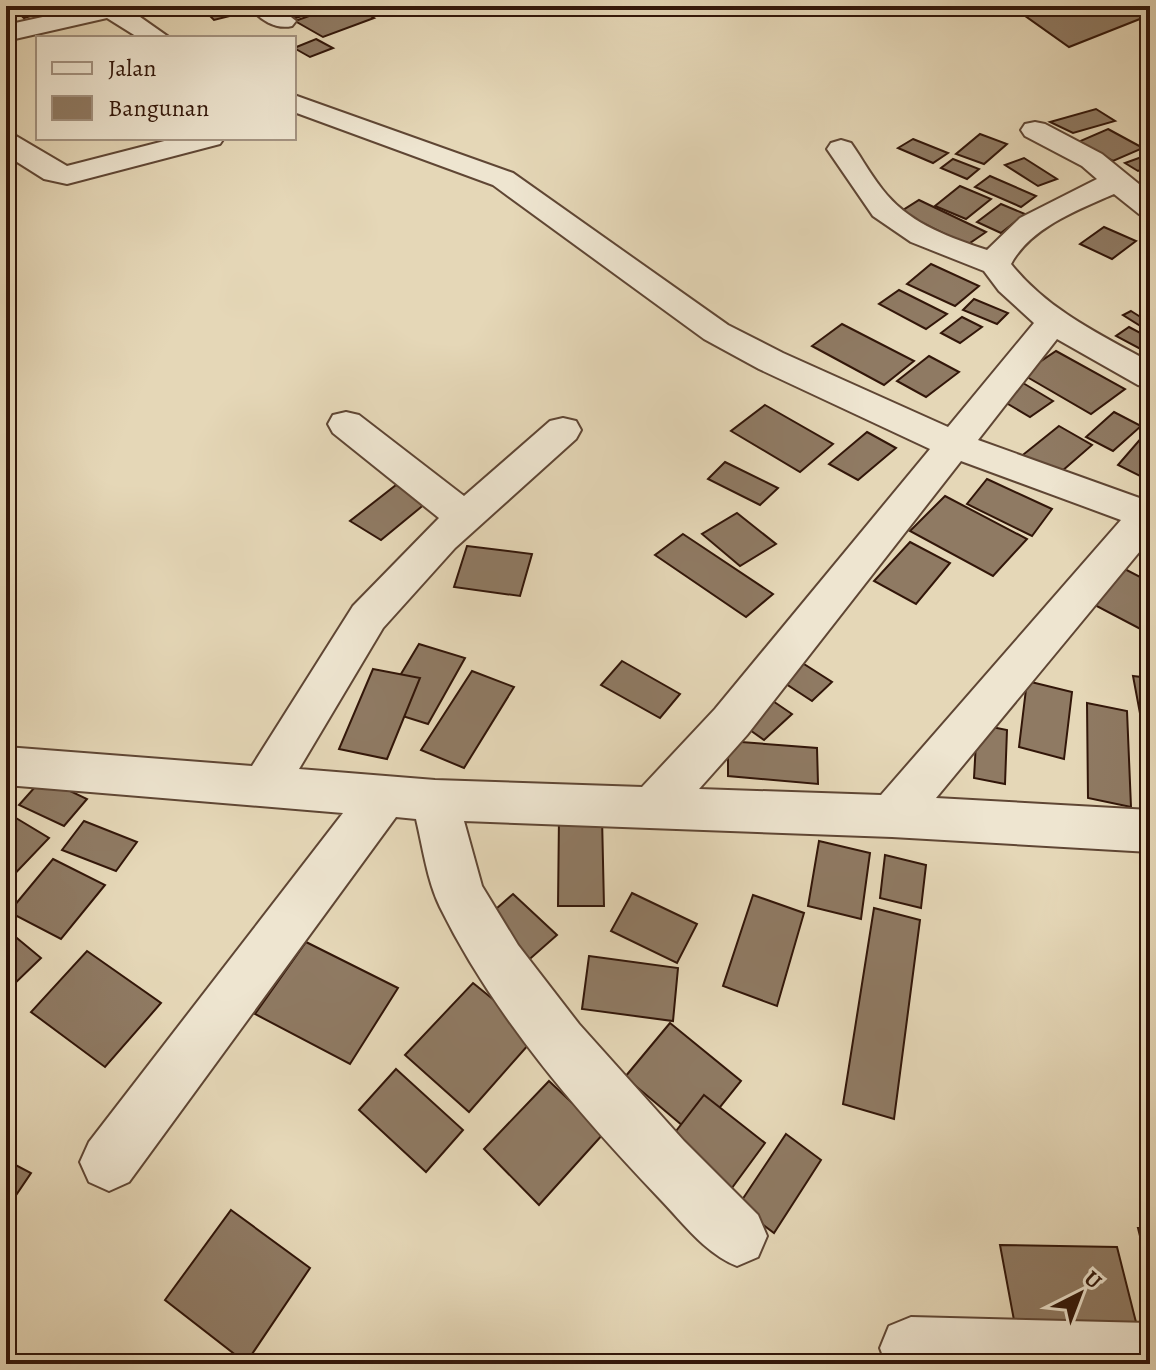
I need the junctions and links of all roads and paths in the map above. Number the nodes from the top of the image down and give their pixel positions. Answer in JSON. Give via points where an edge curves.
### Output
{"nodes":[{"id":1,"x":261,"y":6,"type":"edge"},
{"id":2,"x":114,"y":7,"type":"edge"},
{"id":3,"x":283,"y":21,"type":"dead end"},
{"id":4,"x":6,"y":33,"type":"edge"},
{"id":5,"x":154,"y":36,"type":"edge"},
{"id":6,"x":300,"y":110,"type":"edge"},
{"id":7,"x":1035,"y":130,"type":"dead end"},
{"id":8,"x":202,"y":140,"type":"edge"},
{"id":9,"x":6,"y":142,"type":"edge"},
{"id":10,"x":841,"y":149,"type":"dead end"},
{"id":11,"x":1118,"y":181,"type":"junction"},
{"id":12,"x":1150,"y":208,"type":"edge"},
{"id":13,"x":995,"y":264,"type":"junction"},
{"id":14,"x":1052,"y":323,"type":"junction"},
{"id":15,"x":1150,"y":377,"type":"edge"},
{"id":16,"x":346,"y":424,"type":"dead end"},
{"id":17,"x":563,"y":430,"type":"dead end"},
{"id":18,"x":952,"y":444,"type":"junction"},
{"id":19,"x":1148,"y":514,"type":"edge"},
{"id":20,"x":464,"y":517,"type":"junction"},
{"id":21,"x":6,"y":766,"type":"edge"},
{"id":22,"x":264,"y":787,"type":"junction"},
{"id":23,"x":409,"y":798,"type":"junction"},
{"id":24,"x":653,"y":807,"type":"junction"},
{"id":25,"x":892,"y":816,"type":"junction"},
{"id":26,"x":1150,"y":831,"type":"edge"},
{"id":27,"x":109,"y":1162,"type":"dead end"},
{"id":28,"x":737,"y":1236,"type":"dead end"},
{"id":29,"x":911,"y":1348,"type":"dead end"},
{"id":30,"x":1150,"y":1355,"type":"edge"}],
"edges":[{"from":1,"to":3,"type":"street"},
{"from":2,"to":4,"type":"street"},
{"from":2,"to":5,"type":"street"},
{"from":6,"to":18,"type":"street","via":[[503,179],[716,332]]},
{"from":7,"to":11,"type":"street","via":[[1092,160]]},
{"from":8,"to":9,"type":"street","via":[[67,175],[54,173]]},
{"from":10,"to":13,"type":"street","via":[[872,196],[899,222]]},
{"from":11,"to":12,"type":"street"},
{"from":11,"to":13,"type":"street","via":[[1023,230]]},
{"from":13,"to":14,"type":"street"},
{"from":14,"to":15,"type":"street"},
{"from":14,"to":18,"type":"street"},
{"from":16,"to":20,"type":"street"},
{"from":17,"to":20,"type":"street"},
{"from":18,"to":19,"type":"street"},
{"from":18,"to":24,"type":"street","via":[[731,722]]},
{"from":19,"to":25,"type":"street"},
{"from":20,"to":22,"type":"street","via":[[368,617]]},
{"from":21,"to":22,"type":"street"},
{"from":22,"to":23,"type":"street"},
{"from":23,"to":24,"type":"street"},
{"from":23,"to":27,"type":"street"},
{"from":23,"to":28,"type":"street","via":[[500,962],[560,1043]]},
{"from":24,"to":25,"type":"street"},
{"from":25,"to":26,"type":"street"},
{"from":29,"to":30,"type":"street"}]}
